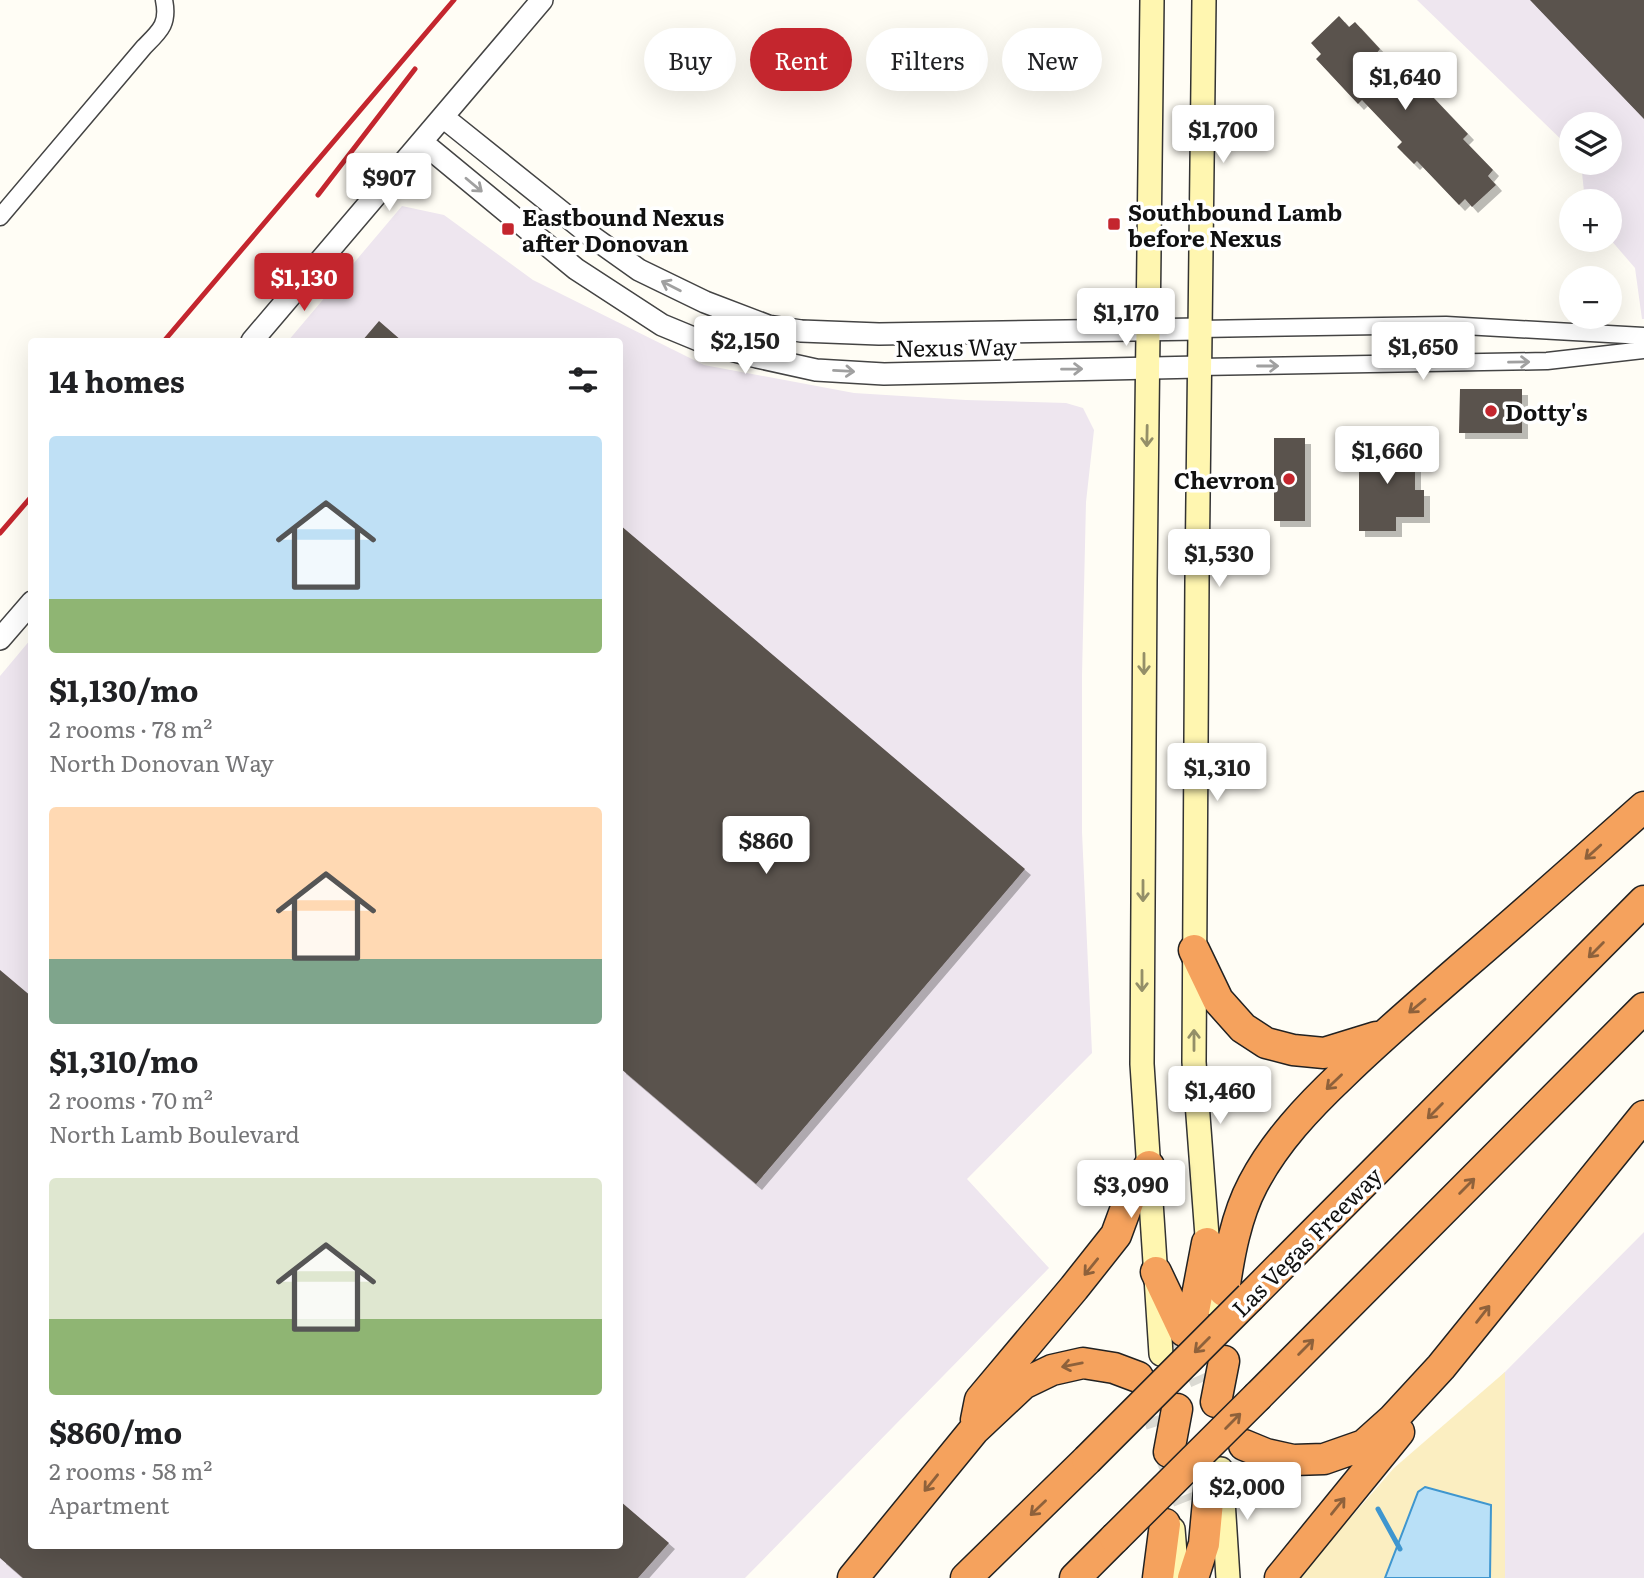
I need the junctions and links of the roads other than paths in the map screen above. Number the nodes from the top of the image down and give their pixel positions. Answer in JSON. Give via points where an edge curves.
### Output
{"nodes":[{"id":1,"x":542,"y":0,"type":"edge"},
{"id":2,"x":1152,"y":0,"type":"edge"},
{"id":3,"x":1204,"y":0,"type":"edge"},
{"id":4,"x":165,"y":6,"type":"edge"},
{"id":5,"x":443,"y":117,"type":"junction"},
{"id":6,"x":422,"y":142,"type":"junction"},
{"id":7,"x":0,"y":217,"type":"edge"},
{"id":8,"x":1148,"y":328,"type":"junction"},
{"id":9,"x":1200,"y":328,"type":"junction"},
{"id":10,"x":1644,"y":335,"type":"edge"},
{"id":11,"x":255,"y":338,"type":"edge"},
{"id":12,"x":1644,"y":349,"type":"edge"},
{"id":13,"x":1199,"y":367,"type":"junction"},
{"id":14,"x":1147,"y":368,"type":"junction"},
{"id":15,"x":28,"y":607,"type":"edge"},
{"id":16,"x":0,"y":639,"type":"edge"},
{"id":17,"x":1644,"y":807,"type":"edge"},
{"id":18,"x":1644,"y":901,"type":"edge"},
{"id":19,"x":1194,"y":950,"type":"junction"},
{"id":20,"x":1644,"y":1009,"type":"edge"},
{"id":21,"x":1383,"y":1035,"type":"junction"},
{"id":22,"x":1644,"y":1116,"type":"edge"},
{"id":23,"x":1150,"y":1166,"type":"junction"},
{"id":24,"x":1207,"y":1243,"type":"joint"},
{"id":25,"x":1156,"y":1272,"type":"junction"},
{"id":26,"x":1212,"y":1309,"type":"junction"},
{"id":27,"x":1161,"y":1354,"type":"dead end"},
{"id":28,"x":1441,"y":1367,"type":"junction"},
{"id":29,"x":1138,"y":1377,"type":"tunnel mouth"},
{"id":30,"x":974,"y":1430,"type":"junction"},
{"id":31,"x":1244,"y":1445,"type":"dead end"},
{"id":32,"x":1216,"y":1474,"type":"joint"},
{"id":33,"x":1175,"y":1515,"type":"junction"},
{"id":34,"x":1204,"y":1544,"type":"junction"},
{"id":35,"x":853,"y":1578,"type":"edge"},
{"id":36,"x":966,"y":1578,"type":"edge"},
{"id":37,"x":1075,"y":1578,"type":"edge"},
{"id":38,"x":1158,"y":1578,"type":"edge"},
{"id":39,"x":1177,"y":1578,"type":"edge"},
{"id":40,"x":1193,"y":1578,"type":"edge"},
{"id":41,"x":1217,"y":1578,"type":"edge"},
{"id":42,"x":1228,"y":1578,"type":"edge"},
{"id":43,"x":1280,"y":1578,"type":"edge"}],
"edges":[{"from":1,"to":5,"type":"street"},
{"from":2,"to":8,"type":"main road"},
{"from":3,"to":9,"type":"main road"},
{"from":4,"to":7,"type":"street","via":[[158,33]]},
{"from":5,"to":6,"type":"street"},
{"from":8,"to":5,"type":"street","name":"Nexus Way","one_way":true,"via":[[879,334],[768,326],[639,270]]},
{"from":6,"to":11,"type":"street"},
{"from":6,"to":14,"type":"street","name":"Nexus Way","one_way":true,"via":[[576,269],[662,324],[708,344],[816,370],[884,374]]},
{"from":8,"to":9,"type":"street","name":"Nexus Way"},
{"from":8,"to":14,"type":"main road"},
{"from":9,"to":10,"type":"street","name":"Nexus Way","via":[[1446,325]]},
{"from":9,"to":13,"type":"main road"},
{"from":13,"to":12,"type":"street","name":"Nexus Way","one_way":true,"via":[[1547,361]]},
{"from":13,"to":14,"type":"street","name":"Nexus Way"},
{"from":13,"to":19,"type":"main road"},
{"from":14,"to":23,"type":"main road","one_way":true,"via":[[1142,1063]]},
{"from":15,"to":16,"type":"street"},
{"from":17,"to":21,"type":"highway","one_way":true},
{"from":18,"to":26,"type":"highway","name":"Las Vegas Freeway","one_way":true},
{"from":19,"to":21,"type":"highway","via":[[1218,1000],[1243,1028],[1266,1043],[1324,1053]]},
{"from":24,"to":19,"type":"main road","one_way":true,"via":[[1194,1062]]},
{"from":37,"to":20,"type":"highway","one_way":true,"bridge":true},
{"from":21,"to":26,"type":"highway","one_way":true,"via":[[1312,1103],[1252,1185]]},
{"from":28,"to":22,"type":"highway","one_way":true},
{"from":23,"to":25,"type":"main road"},
{"from":23,"to":30,"type":"highway","one_way":true,"via":[[1130,1197],[1116,1235],[980,1400]]},
{"from":24,"to":26,"type":"highway"},
{"from":25,"to":26,"type":"highway"},
{"from":25,"to":27,"type":"main road"},
{"from":26,"to":36,"type":"highway","name":"Las Vegas Freeway","one_way":true,"bridge":true,"via":[[1087,1460]]},
{"from":28,"to":31,"type":"highway","via":[[1364,1445],[1324,1459],[1293,1460]]},
{"from":43,"to":28,"type":"highway","one_way":true,"via":[[1401,1429]]},
{"from":29,"to":30,"type":"highway","one_way":true,"via":[[1083,1363],[1052,1370],[1023,1384]]},
{"from":30,"to":35,"type":"highway","one_way":true},
{"from":32,"to":34,"type":"highway"},
{"from":32,"to":42,"type":"main road"},
{"from":33,"to":34,"type":"highway"},
{"from":33,"to":38,"type":"highway"},
{"from":33,"to":39,"type":"main road"},
{"from":34,"to":40,"type":"highway"},
{"from":34,"to":41,"type":"highway"}]}
